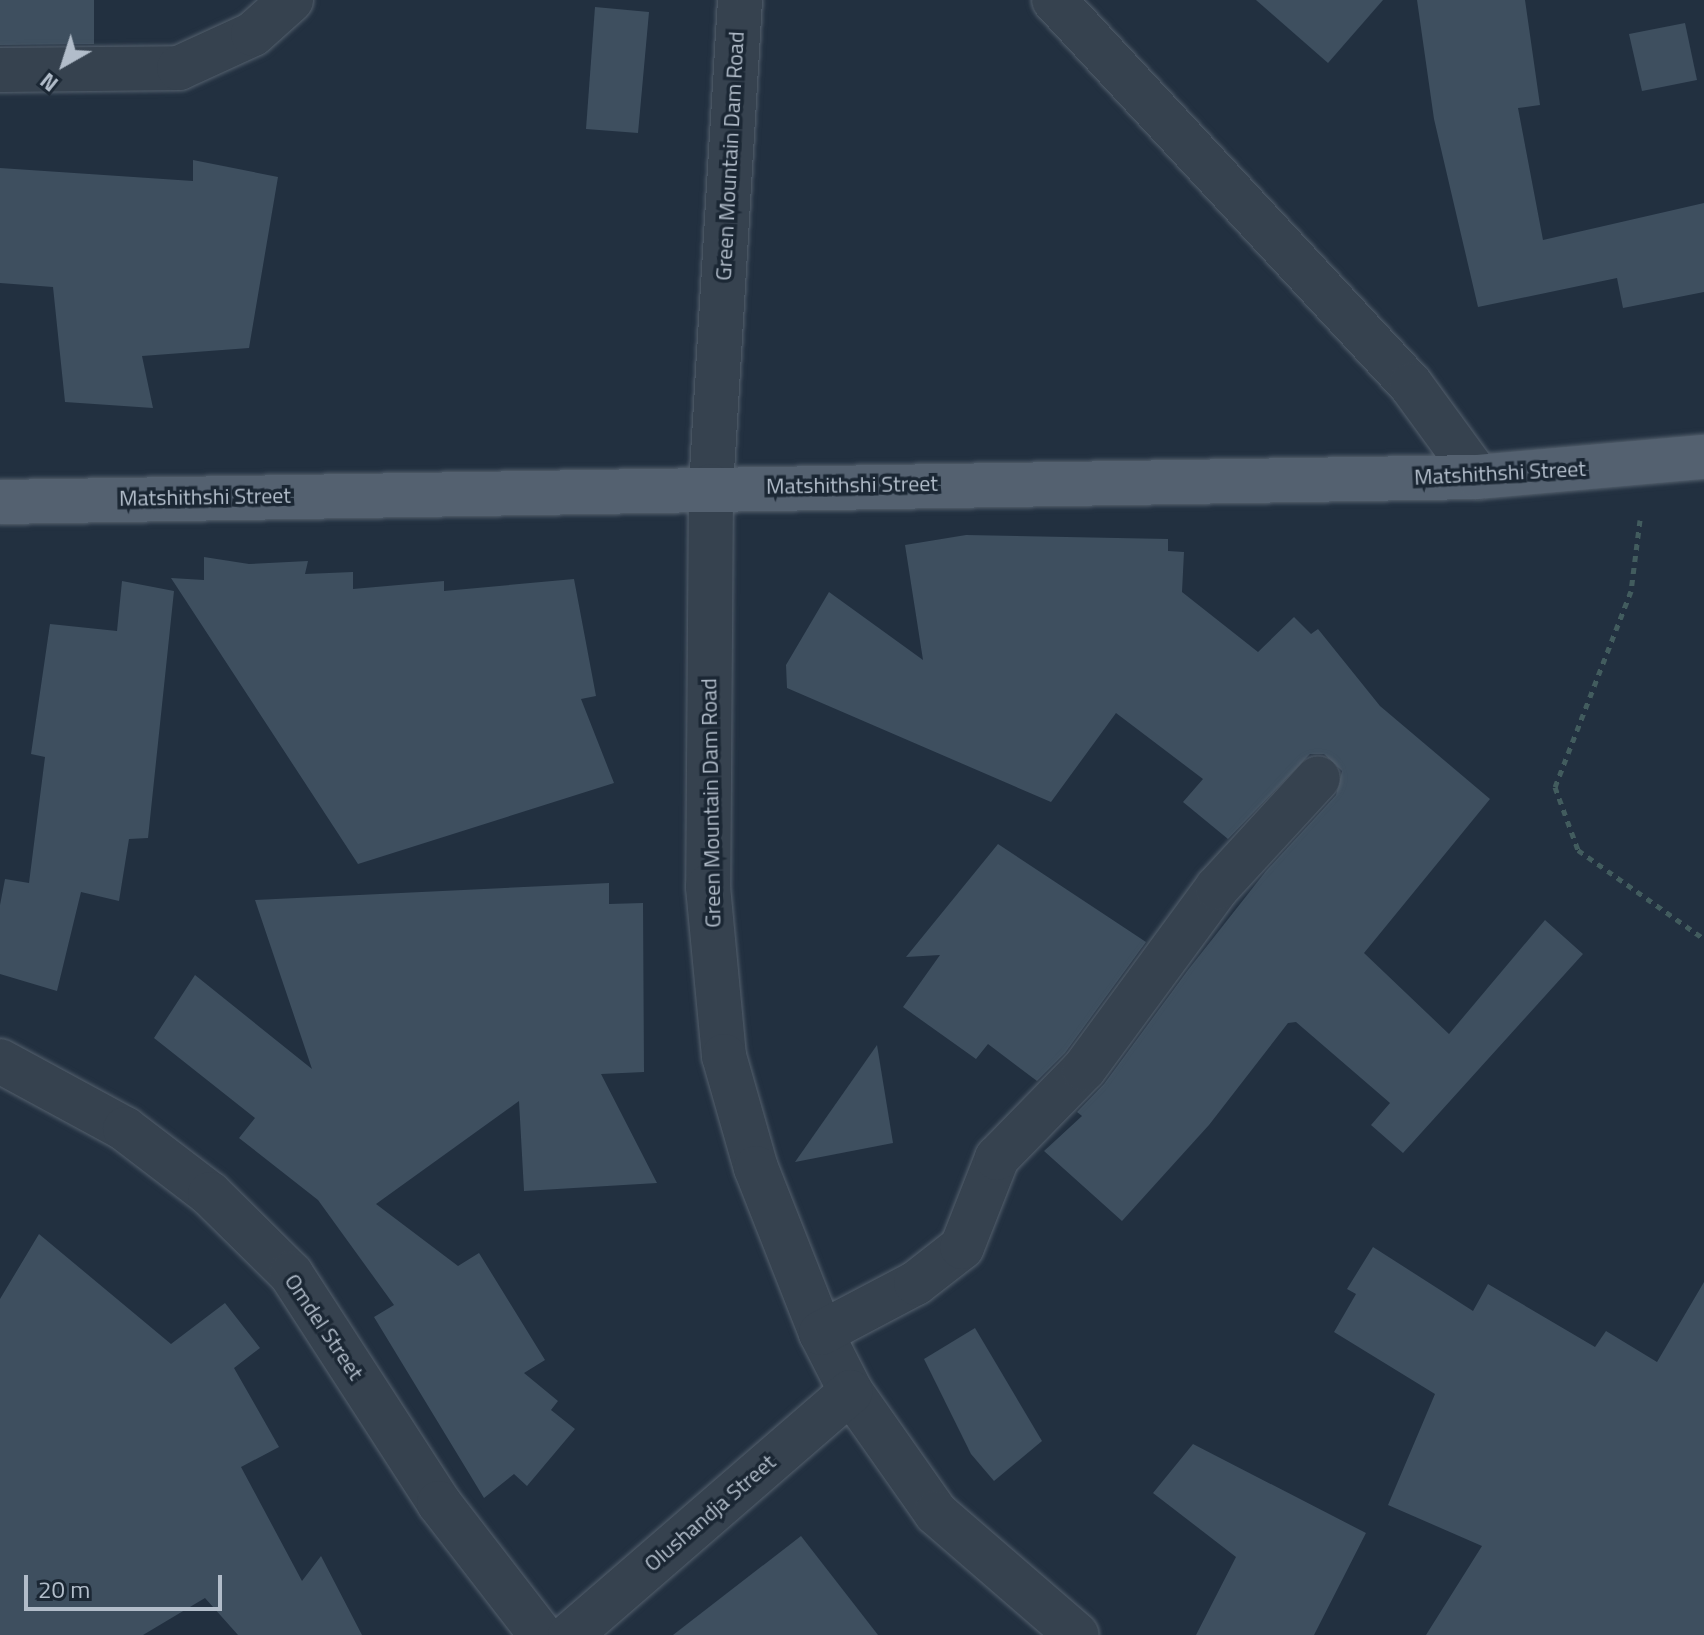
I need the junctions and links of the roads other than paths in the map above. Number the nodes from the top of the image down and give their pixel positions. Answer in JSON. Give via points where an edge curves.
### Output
{"nodes":[{"id":1,"x":291,"y":0,"type":"edge"},
{"id":2,"x":740,"y":0,"type":"edge"},
{"id":3,"x":1054,"y":0,"type":"edge"},
{"id":4,"x":0,"y":70,"type":"edge"},
{"id":5,"x":1704,"y":457,"type":"edge"},
{"id":6,"x":1478,"y":477,"type":"junction"},
{"id":7,"x":711,"y":486,"type":"junction"},
{"id":8,"x":0,"y":502,"type":"edge"},
{"id":9,"x":1318,"y":778,"type":"dead end"},
{"id":10,"x":0,"y":1061,"type":"edge"},
{"id":11,"x":821,"y":1333,"type":"junction"},
{"id":12,"x":851,"y":1392,"type":"junction"},
{"id":13,"x":541,"y":1635,"type":"edge"},
{"id":14,"x":570,"y":1635,"type":"edge"},
{"id":15,"x":1077,"y":1635,"type":"edge"}],
"edges":[{"from":1,"to":4,"type":"street","via":[[253,34],[179,68]]},
{"from":2,"to":7,"type":"street","name":"Green Mountain Dam Road"},
{"from":3,"to":6,"type":"street","via":[[1411,385]]},
{"from":5,"to":6,"type":"main road","name":"Matshithshi Street"},
{"from":6,"to":7,"type":"main road","name":"Matshithshi Street"},
{"from":7,"to":8,"type":"main road","name":"Matshithshi Street"},
{"from":7,"to":11,"type":"street","name":"Green Mountain Dam Road","via":[[708,887],[724,1056],[756,1168]]},
{"from":9,"to":11,"type":"street","via":[[1217,888],[1084,1069],[997,1158],[981,1187],[978,1215],[962,1247],[916,1283]]},
{"from":10,"to":13,"type":"street","name":"Omdel Street","via":[[125,1129],[210,1194],[291,1274],[439,1503]]},
{"from":11,"to":12,"type":"street","name":"Green Mountain Dam Road"},
{"from":12,"to":14,"type":"street","name":"Olushandja Street"},
{"from":12,"to":15,"type":"street","name":"Green Mountain Dam Road","via":[[936,1513]]}]}
